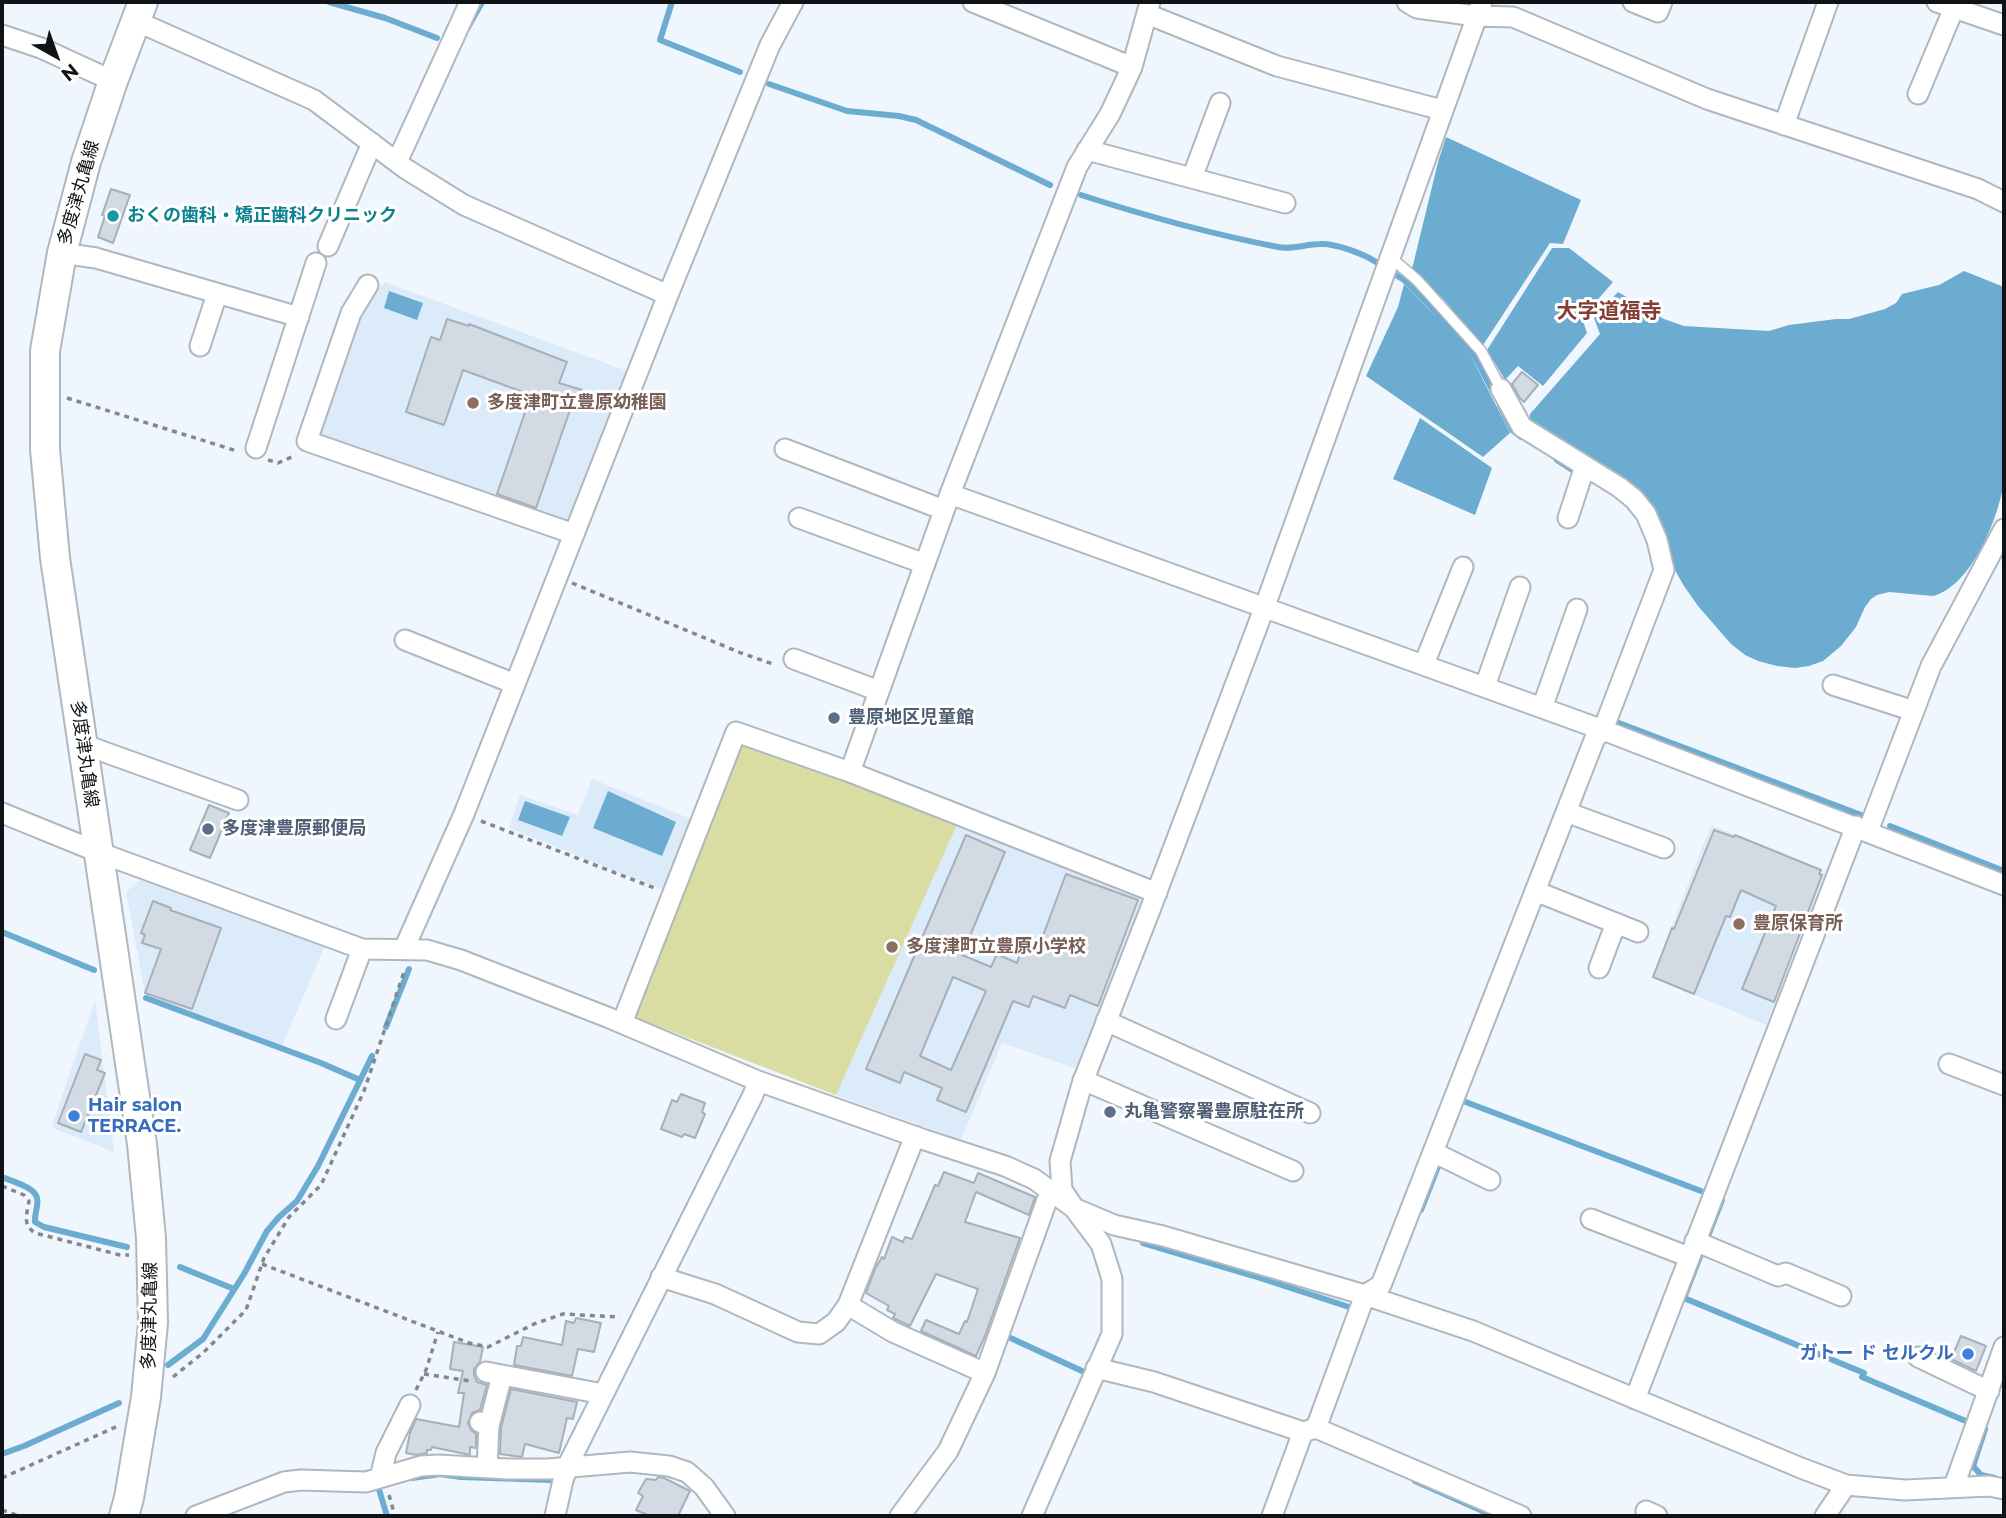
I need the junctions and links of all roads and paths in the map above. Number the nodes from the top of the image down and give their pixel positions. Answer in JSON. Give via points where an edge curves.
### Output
{"nodes":[{"id":1,"x":470,"y":2,"type":"edge"},
{"id":2,"x":793,"y":2,"type":"edge"},
{"id":3,"x":973,"y":2,"type":"edge"},
{"id":4,"x":1408,"y":2,"type":"edge"},
{"id":5,"x":1633,"y":2,"type":"edge"},
{"id":6,"x":1662,"y":2,"type":"edge"},
{"id":7,"x":1828,"y":2,"type":"edge"},
{"id":8,"x":1946,"y":5,"type":"edge"},
{"id":9,"x":1148,"y":8,"type":"edge"},
{"id":10,"x":1479,"y":9,"type":"edge"},
{"id":11,"x":140,"y":12,"type":"edge"},
{"id":12,"x":2004,"y":25,"type":"edge"},
{"id":13,"x":2,"y":35,"type":"edge"},
{"id":14,"x":1132,"y":67,"type":"junction"},
{"id":15,"x":113,"y":81,"type":"junction"},
{"id":16,"x":1918,"y":94,"type":"dead end"},
{"id":17,"x":1220,"y":103,"type":"dead end"},
{"id":18,"x":1442,"y":110,"type":"junction"},
{"id":19,"x":1784,"y":125,"type":"junction"},
{"id":20,"x":372,"y":143,"type":"junction"},
{"id":21,"x":1087,"y":150,"type":"junction"},
{"id":22,"x":397,"y":162,"type":"junction"},
{"id":23,"x":1192,"y":178,"type":"junction"},
{"id":24,"x":2004,"y":202,"type":"edge"},
{"id":25,"x":1285,"y":203,"type":"dead end"},
{"id":26,"x":328,"y":246,"type":"dead end"},
{"id":27,"x":62,"y":253,"type":"junction"},
{"id":28,"x":1390,"y":257,"type":"junction"},
{"id":29,"x":316,"y":263,"type":"dead end"},
{"id":30,"x":368,"y":285,"type":"dead end"},
{"id":31,"x":217,"y":293,"type":"junction"},
{"id":32,"x":668,"y":295,"type":"junction"},
{"id":33,"x":299,"y":317,"type":"junction"},
{"id":34,"x":200,"y":346,"type":"dead end"},
{"id":35,"x":1502,"y":389,"type":"joint"},
{"id":36,"x":45,"y":391,"type":"junction"},
{"id":37,"x":307,"y":441,"type":"junction"},
{"id":38,"x":785,"y":449,"type":"dead end"},
{"id":39,"x":254,"y":453,"type":"junction"},
{"id":40,"x":1585,"y":466,"type":"junction"},
{"id":41,"x":947,"y":502,"type":"junction"},
{"id":42,"x":799,"y":518,"type":"dead end"},
{"id":43,"x":1568,"y":518,"type":"dead end"},
{"id":44,"x":2004,"y":532,"type":"edge"},
{"id":45,"x":574,"y":534,"type":"junction"},
{"id":46,"x":925,"y":564,"type":"junction"},
{"id":47,"x":1463,"y":568,"type":"dead end"},
{"id":48,"x":558,"y":578,"type":"junction"},
{"id":49,"x":1520,"y":587,"type":"dead end"},
{"id":50,"x":1265,"y":606,"type":"junction"},
{"id":51,"x":1577,"y":609,"type":"dead end"},
{"id":52,"x":405,"y":640,"type":"dead end"},
{"id":53,"x":794,"y":659,"type":"joint"},
{"id":54,"x":1424,"y":664,"type":"junction"},
{"id":55,"x":515,"y":684,"type":"junction"},
{"id":56,"x":1833,"y":685,"type":"dead end"},
{"id":57,"x":1485,"y":687,"type":"junction"},
{"id":58,"x":879,"y":691,"type":"junction"},
{"id":59,"x":1542,"y":708,"type":"junction"},
{"id":60,"x":1914,"y":711,"type":"junction"},
{"id":61,"x":1603,"y":730,"type":"junction"},
{"id":62,"x":82,"y":744,"type":"junction"},
{"id":63,"x":850,"y":772,"type":"junction"},
{"id":64,"x":238,"y":800,"type":"dead end"},
{"id":65,"x":1566,"y":812,"type":"junction"},
{"id":66,"x":2,"y":813,"type":"edge"},
{"id":67,"x":464,"y":814,"type":"junction"},
{"id":68,"x":1862,"y":828,"type":"junction"},
{"id":69,"x":1664,"y":848,"type":"dead end"},
{"id":70,"x":98,"y":852,"type":"junction"},
{"id":71,"x":2004,"y":885,"type":"edge"},
{"id":72,"x":1157,"y":893,"type":"junction"},
{"id":73,"x":1541,"y":893,"type":"junction"},
{"id":74,"x":671,"y":895,"type":"junction"},
{"id":75,"x":1616,"y":923,"type":"junction"},
{"id":76,"x":1638,"y":932,"type":"dead end"},
{"id":77,"x":362,"y":949,"type":"junction"},
{"id":78,"x":408,"y":949,"type":"junction"},
{"id":79,"x":1599,"y":968,"type":"dead end"},
{"id":80,"x":336,"y":1020,"type":"dead end"},
{"id":81,"x":1106,"y":1021,"type":"junction"},
{"id":82,"x":622,"y":1023,"type":"junction"},
{"id":83,"x":1949,"y":1064,"type":"dead end"},
{"id":84,"x":1083,"y":1080,"type":"junction"},
{"id":85,"x":758,"y":1081,"type":"junction"},
{"id":86,"x":2004,"y":1085,"type":"edge"},
{"id":87,"x":1310,"y":1113,"type":"dead end"},
{"id":88,"x":915,"y":1136,"type":"junction"},
{"id":89,"x":1439,"y":1155,"type":"junction"},
{"id":90,"x":1293,"y":1171,"type":"dead end"},
{"id":91,"x":1490,"y":1180,"type":"dead end"},
{"id":92,"x":2,"y":1186,"type":"edge"},
{"id":93,"x":1052,"y":1191,"type":"junction"},
{"id":94,"x":1074,"y":1208,"type":"junction"},
{"id":95,"x":1591,"y":1219,"type":"dead end"},
{"id":96,"x":1699,"y":1247,"type":"junction"},
{"id":97,"x":151,"y":1259,"type":"junction"},
{"id":98,"x":262,"y":1264,"type":"junction"},
{"id":99,"x":661,"y":1277,"type":"junction"},
{"id":100,"x":1365,"y":1295,"type":"junction"},
{"id":101,"x":1841,"y":1296,"type":"dead end"},
{"id":102,"x":848,"y":1306,"type":"junction"},
{"id":103,"x":639,"y":1322,"type":"junction"},
{"id":104,"x":439,"y":1331,"type":"junction"},
{"id":105,"x":2004,"y":1347,"type":"edge"},
{"id":106,"x":1918,"y":1357,"type":"dead end"},
{"id":107,"x":1096,"y":1368,"type":"junction"},
{"id":108,"x":985,"y":1373,"type":"junction"},
{"id":109,"x":424,"y":1374,"type":"junction"},
{"id":110,"x":496,"y":1378,"type":"junction"},
{"id":111,"x":1989,"y":1391,"type":"junction"},
{"id":112,"x":603,"y":1394,"type":"junction"},
{"id":113,"x":146,"y":1397,"type":"junction"},
{"id":114,"x":1634,"y":1399,"type":"junction"},
{"id":115,"x":410,"y":1405,"type":"joint"},
{"id":116,"x":1310,"y":1430,"type":"junction"},
{"id":117,"x":487,"y":1467,"type":"junction"},
{"id":118,"x":567,"y":1468,"type":"junction"},
{"id":119,"x":2,"y":1478,"type":"edge"},
{"id":120,"x":380,"y":1478,"type":"junction"},
{"id":121,"x":1846,"y":1485,"type":"junction"},
{"id":122,"x":1955,"y":1486,"type":"junction"},
{"id":123,"x":2004,"y":1489,"type":"edge"},
{"id":124,"x":2,"y":1510,"type":"edge"},
{"id":125,"x":19,"y":1516,"type":"edge"},
{"id":126,"x":124,"y":1516,"type":"edge"},
{"id":127,"x":196,"y":1516,"type":"edge"},
{"id":128,"x":555,"y":1516,"type":"edge"},
{"id":129,"x":725,"y":1516,"type":"edge"},
{"id":130,"x":900,"y":1516,"type":"edge"},
{"id":131,"x":1032,"y":1516,"type":"edge"},
{"id":132,"x":1272,"y":1516,"type":"edge"},
{"id":133,"x":1521,"y":1516,"type":"edge"},
{"id":134,"x":1825,"y":1516,"type":"edge"}],
"edges":[{"from":1,"to":22,"type":"street"},
{"from":2,"to":32,"type":"street","via":[[770,45]]},
{"from":3,"to":14,"type":"street"},
{"from":4,"to":10,"type":"street","via":[[1417,8]]},
{"from":5,"to":6,"type":"street","via":[[1658,12]]},
{"from":7,"to":19,"type":"street"},
{"from":8,"to":12,"type":"street"},
{"from":8,"to":16,"type":"street"},
{"from":9,"to":14,"type":"street"},
{"from":9,"to":18,"type":"street","via":[[1277,66]]},
{"from":10,"to":18,"type":"street"},
{"from":10,"to":19,"type":"street","via":[[1513,17],[1707,99]]},
{"from":11,"to":15,"type":"main road","name":"多度津丸亀線"},
{"from":11,"to":20,"type":"street","via":[[314,100]]},
{"from":13,"to":15,"type":"street"},
{"from":14,"to":21,"type":"street"},
{"from":15,"to":27,"type":"main road","name":"多度津丸亀線"},
{"from":17,"to":23,"type":"street"},
{"from":18,"to":28,"type":"street"},
{"from":19,"to":24,"type":"street","via":[[1978,189]]},
{"from":20,"to":22,"type":"street"},
{"from":20,"to":26,"type":"street"},
{"from":21,"to":23,"type":"street"},
{"from":21,"to":41,"type":"street","via":[[1076,167]]},
{"from":22,"to":32,"type":"street","via":[[464,205]]},
{"from":23,"to":25,"type":"street"},
{"from":27,"to":31,"type":"street","via":[[96,258]]},
{"from":27,"to":36,"type":"main road","name":"多度津丸亀線","via":[[45,351]]},
{"from":28,"to":35,"type":"lane","via":[[1481,351]]},
{"from":28,"to":50,"type":"street"},
{"from":29,"to":33,"type":"street"},
{"from":30,"to":37,"type":"street","via":[[351,313]]},
{"from":31,"to":33,"type":"street"},
{"from":31,"to":34,"type":"street"},
{"from":32,"to":45,"type":"street"},
{"from":33,"to":39,"type":"street"},
{"from":35,"to":40,"type":"street","via":[[1522,427]]},
{"from":36,"to":39,"type":"path"},
{"from":36,"to":62,"type":"main road","name":"多度津丸亀線","via":[[55,558]]},
{"from":37,"to":39,"type":"path","via":[[294,457],[278,463]]},
{"from":37,"to":45,"type":"street"},
{"from":38,"to":41,"type":"street"},
{"from":40,"to":43,"type":"street"},
{"from":40,"to":61,"type":"street","via":[[1619,487],[1646,514],[1664,570]]},
{"from":41,"to":46,"type":"street"},
{"from":41,"to":50,"type":"street"},
{"from":42,"to":46,"type":"street"},
{"from":44,"to":60,"type":"street","via":[[1931,666]]},
{"from":45,"to":48,"type":"street"},
{"from":46,"to":58,"type":"street"},
{"from":47,"to":54,"type":"street"},
{"from":48,"to":53,"type":"path","via":[[741,653],[788,669]]},
{"from":48,"to":55,"type":"street"},
{"from":49,"to":57,"type":"street"},
{"from":50,"to":54,"type":"street"},
{"from":50,"to":72,"type":"street"},
{"from":51,"to":59,"type":"street"},
{"from":52,"to":55,"type":"street"},
{"from":53,"to":58,"type":"street"},
{"from":54,"to":57,"type":"street"},
{"from":55,"to":67,"type":"street"},
{"from":56,"to":60,"type":"street"},
{"from":57,"to":59,"type":"street"},
{"from":58,"to":63,"type":"street"},
{"from":59,"to":61,"type":"street"},
{"from":60,"to":68,"type":"street"},
{"from":61,"to":65,"type":"street","via":[[1595,738]]},
{"from":61,"to":68,"type":"street"},
{"from":62,"to":64,"type":"street"},
{"from":62,"to":70,"type":"main road","name":"多度津丸亀線"},
{"from":63,"to":72,"type":"street"},
{"from":63,"to":74,"type":"street","via":[[736,732]]},
{"from":65,"to":69,"type":"street"},
{"from":65,"to":73,"type":"street"},
{"from":66,"to":70,"type":"street"},
{"from":67,"to":74,"type":"path"},
{"from":67,"to":78,"type":"street"},
{"from":68,"to":71,"type":"street"},
{"from":68,"to":96,"type":"street"},
{"from":70,"to":77,"type":"street"},
{"from":70,"to":97,"type":"main road","name":"多度津丸亀線","via":[[142,1144]]},
{"from":72,"to":81,"type":"street"},
{"from":73,"to":75,"type":"street"},
{"from":73,"to":89,"type":"street"},
{"from":74,"to":82,"type":"street"},
{"from":75,"to":76,"type":"street"},
{"from":75,"to":79,"type":"street"},
{"from":77,"to":78,"type":"street"},
{"from":77,"to":80,"type":"street"},
{"from":78,"to":82,"type":"street","via":[[461,960]]},
{"from":78,"to":98,"type":"path","via":[[363,1091],[321,1185],[289,1217]]},
{"from":81,"to":84,"type":"street"},
{"from":81,"to":87,"type":"street"},
{"from":82,"to":85,"type":"street"},
{"from":83,"to":86,"type":"street"},
{"from":84,"to":90,"type":"street"},
{"from":84,"to":94,"type":"street","via":[[1060,1161],[1062,1190]]},
{"from":85,"to":88,"type":"street"},
{"from":85,"to":99,"type":"street"},
{"from":88,"to":93,"type":"street","via":[[1005,1167]]},
{"from":88,"to":102,"type":"street"},
{"from":89,"to":91,"type":"street"},
{"from":89,"to":100,"type":"street","via":[[1381,1286]]},
{"from":92,"to":97,"type":"path","via":[[29,1201],[26,1222],[36,1233]]},
{"from":93,"to":94,"type":"street"},
{"from":93,"to":108,"type":"street"},
{"from":94,"to":100,"type":"street","via":[[1114,1225]]},
{"from":94,"to":107,"type":"street","via":[[1101,1244],[1112,1279],[1112,1334]]},
{"from":95,"to":96,"type":"street"},
{"from":96,"to":101,"type":"street","via":[[1778,1276],[1786,1273]]},
{"from":96,"to":114,"type":"street"},
{"from":97,"to":113,"type":"main road","name":"多度津丸亀線","via":[[153,1323]]},
{"from":98,"to":104,"type":"path"},
{"from":98,"to":113,"type":"path","via":[[246,1310],[204,1352]]},
{"from":99,"to":102,"type":"street","via":[[715,1294],[798,1332],[819,1334]]},
{"from":99,"to":103,"type":"street"},
{"from":100,"to":114,"type":"street","via":[[1473,1331]]},
{"from":100,"to":116,"type":"street"},
{"from":102,"to":108,"type":"street","via":[[893,1332]]},
{"from":103,"to":104,"type":"path","via":[[563,1314],[488,1347]]},
{"from":103,"to":112,"type":"street"},
{"from":104,"to":109,"type":"path"},
{"from":105,"to":111,"type":"street"},
{"from":106,"to":111,"type":"street"},
{"from":107,"to":116,"type":"street"},
{"from":107,"to":131,"type":"street"},
{"from":108,"to":130,"type":"street","via":[[948,1451]]},
{"from":109,"to":110,"type":"path"},
{"from":109,"to":115,"type":"path"},
{"from":110,"to":112,"type":"street"},
{"from":110,"to":117,"type":"street","via":[[484,1424]]},
{"from":111,"to":122,"type":"street"},
{"from":112,"to":118,"type":"street"},
{"from":113,"to":119,"type":"path","via":[[126,1422]]},
{"from":113,"to":126,"type":"main road","name":"多度津丸亀線"},
{"from":114,"to":121,"type":"street"},
{"from":115,"to":120,"type":"street","via":[[386,1453]]},
{"from":116,"to":132,"type":"street"},
{"from":116,"to":133,"type":"street"},
{"from":117,"to":118,"type":"street"},
{"from":117,"to":120,"type":"street","via":[[421,1466]]},
{"from":118,"to":128,"type":"street"},
{"from":118,"to":129,"type":"street","via":[[630,1462],[669,1466],[687,1472]]},
{"from":120,"to":127,"type":"street","via":[[284,1482]]},
{"from":121,"to":122,"type":"street","via":[[1905,1490]]},
{"from":121,"to":134,"type":"street"},
{"from":122,"to":123,"type":"street"},
{"from":124,"to":125,"type":"path"}]}
